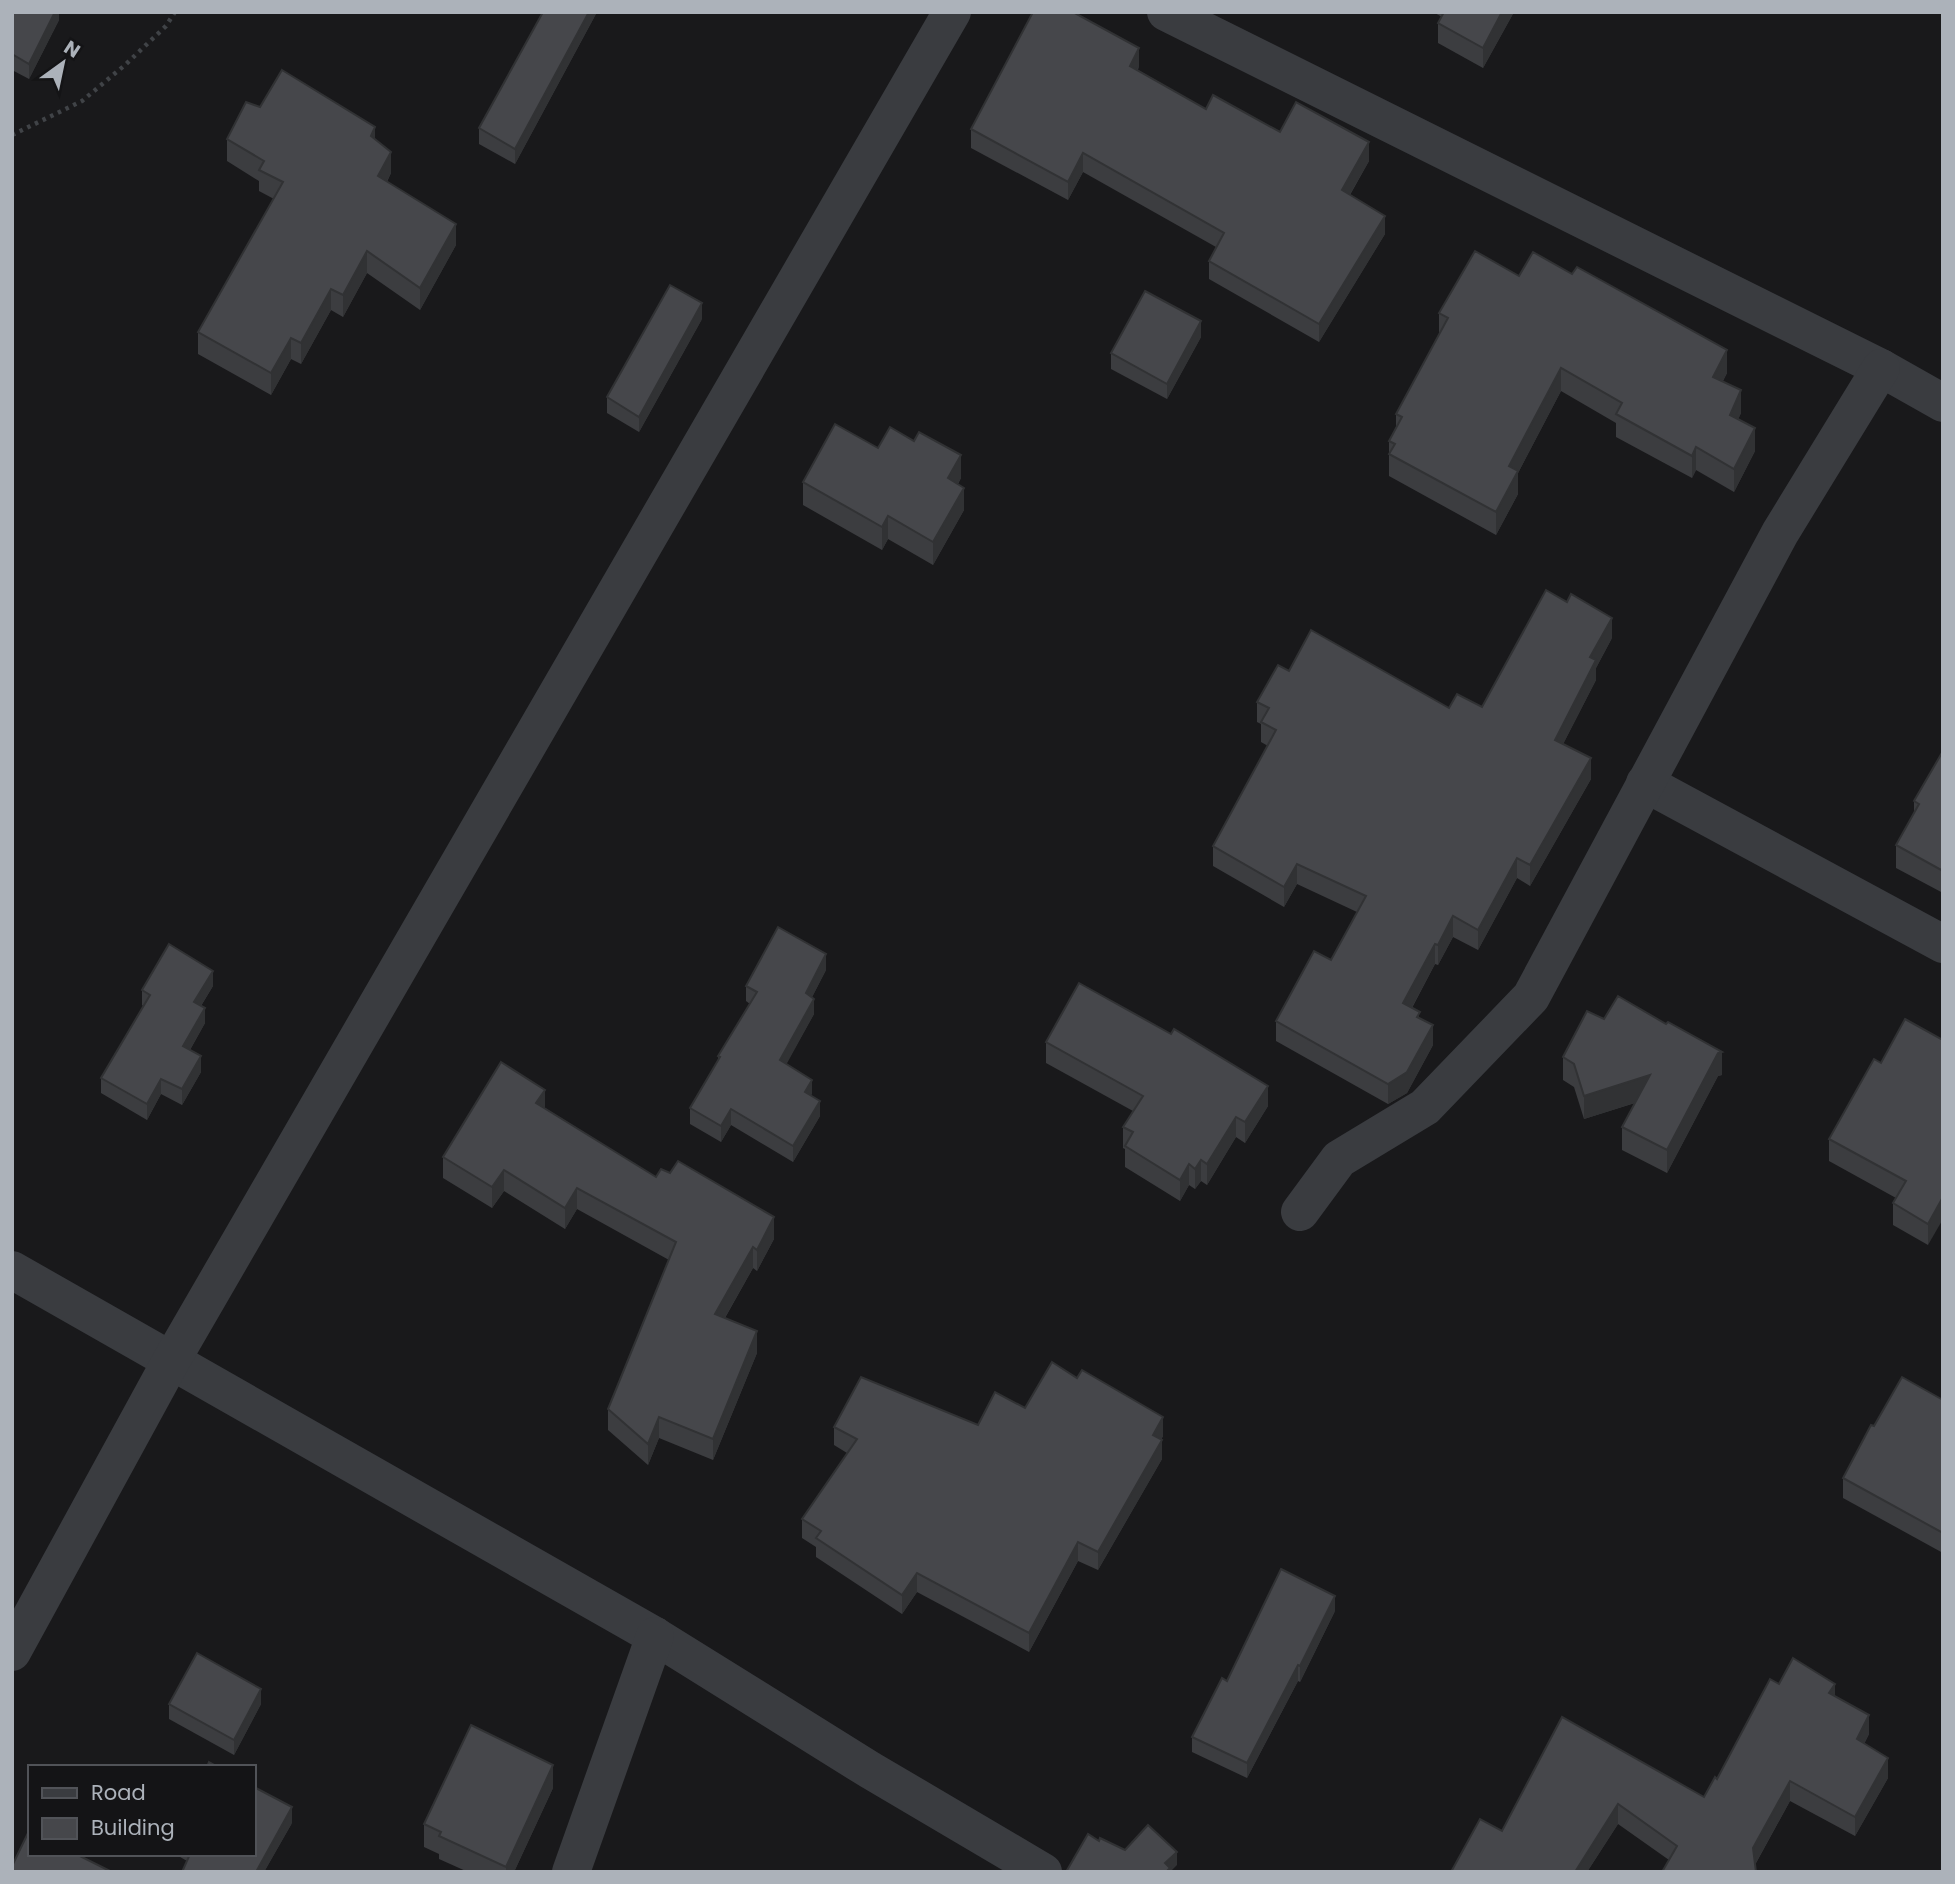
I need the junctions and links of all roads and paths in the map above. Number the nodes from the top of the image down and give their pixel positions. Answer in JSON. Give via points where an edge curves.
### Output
{"nodes":[{"id":1,"x":175,"y":12,"type":"edge"},
{"id":2,"x":952,"y":12,"type":"edge"},
{"id":3,"x":1166,"y":12,"type":"edge"},
{"id":4,"x":12,"y":135,"type":"edge"},
{"id":5,"x":1881,"y":368,"type":"junction"},
{"id":6,"x":1943,"y":403,"type":"edge"},
{"id":7,"x":1645,"y":783,"type":"junction"},
{"id":8,"x":1943,"y":944,"type":"edge"},
{"id":9,"x":1300,"y":1212,"type":"dead end"},
{"id":10,"x":12,"y":1270,"type":"edge"},
{"id":11,"x":171,"y":1361,"type":"junction"},
{"id":12,"x":655,"y":1636,"type":"junction"},
{"id":13,"x":12,"y":1652,"type":"edge"},
{"id":14,"x":571,"y":1872,"type":"edge"},
{"id":15,"x":1043,"y":1872,"type":"edge"}],
"edges":[{"from":1,"to":4,"type":"path","via":[[158,34],[82,101]]},
{"from":2,"to":11,"type":"street"},
{"from":3,"to":5,"type":"street"},
{"from":5,"to":6,"type":"street"},
{"from":5,"to":7,"type":"street","via":[[1780,533]]},
{"from":7,"to":8,"type":"street"},
{"from":7,"to":9,"type":"street","via":[[1531,997],[1425,1107],[1339,1159]]},
{"from":10,"to":11,"type":"street"},
{"from":11,"to":12,"type":"street"},
{"from":11,"to":13,"type":"street"},
{"from":12,"to":14,"type":"street"},
{"from":12,"to":15,"type":"street"}]}
